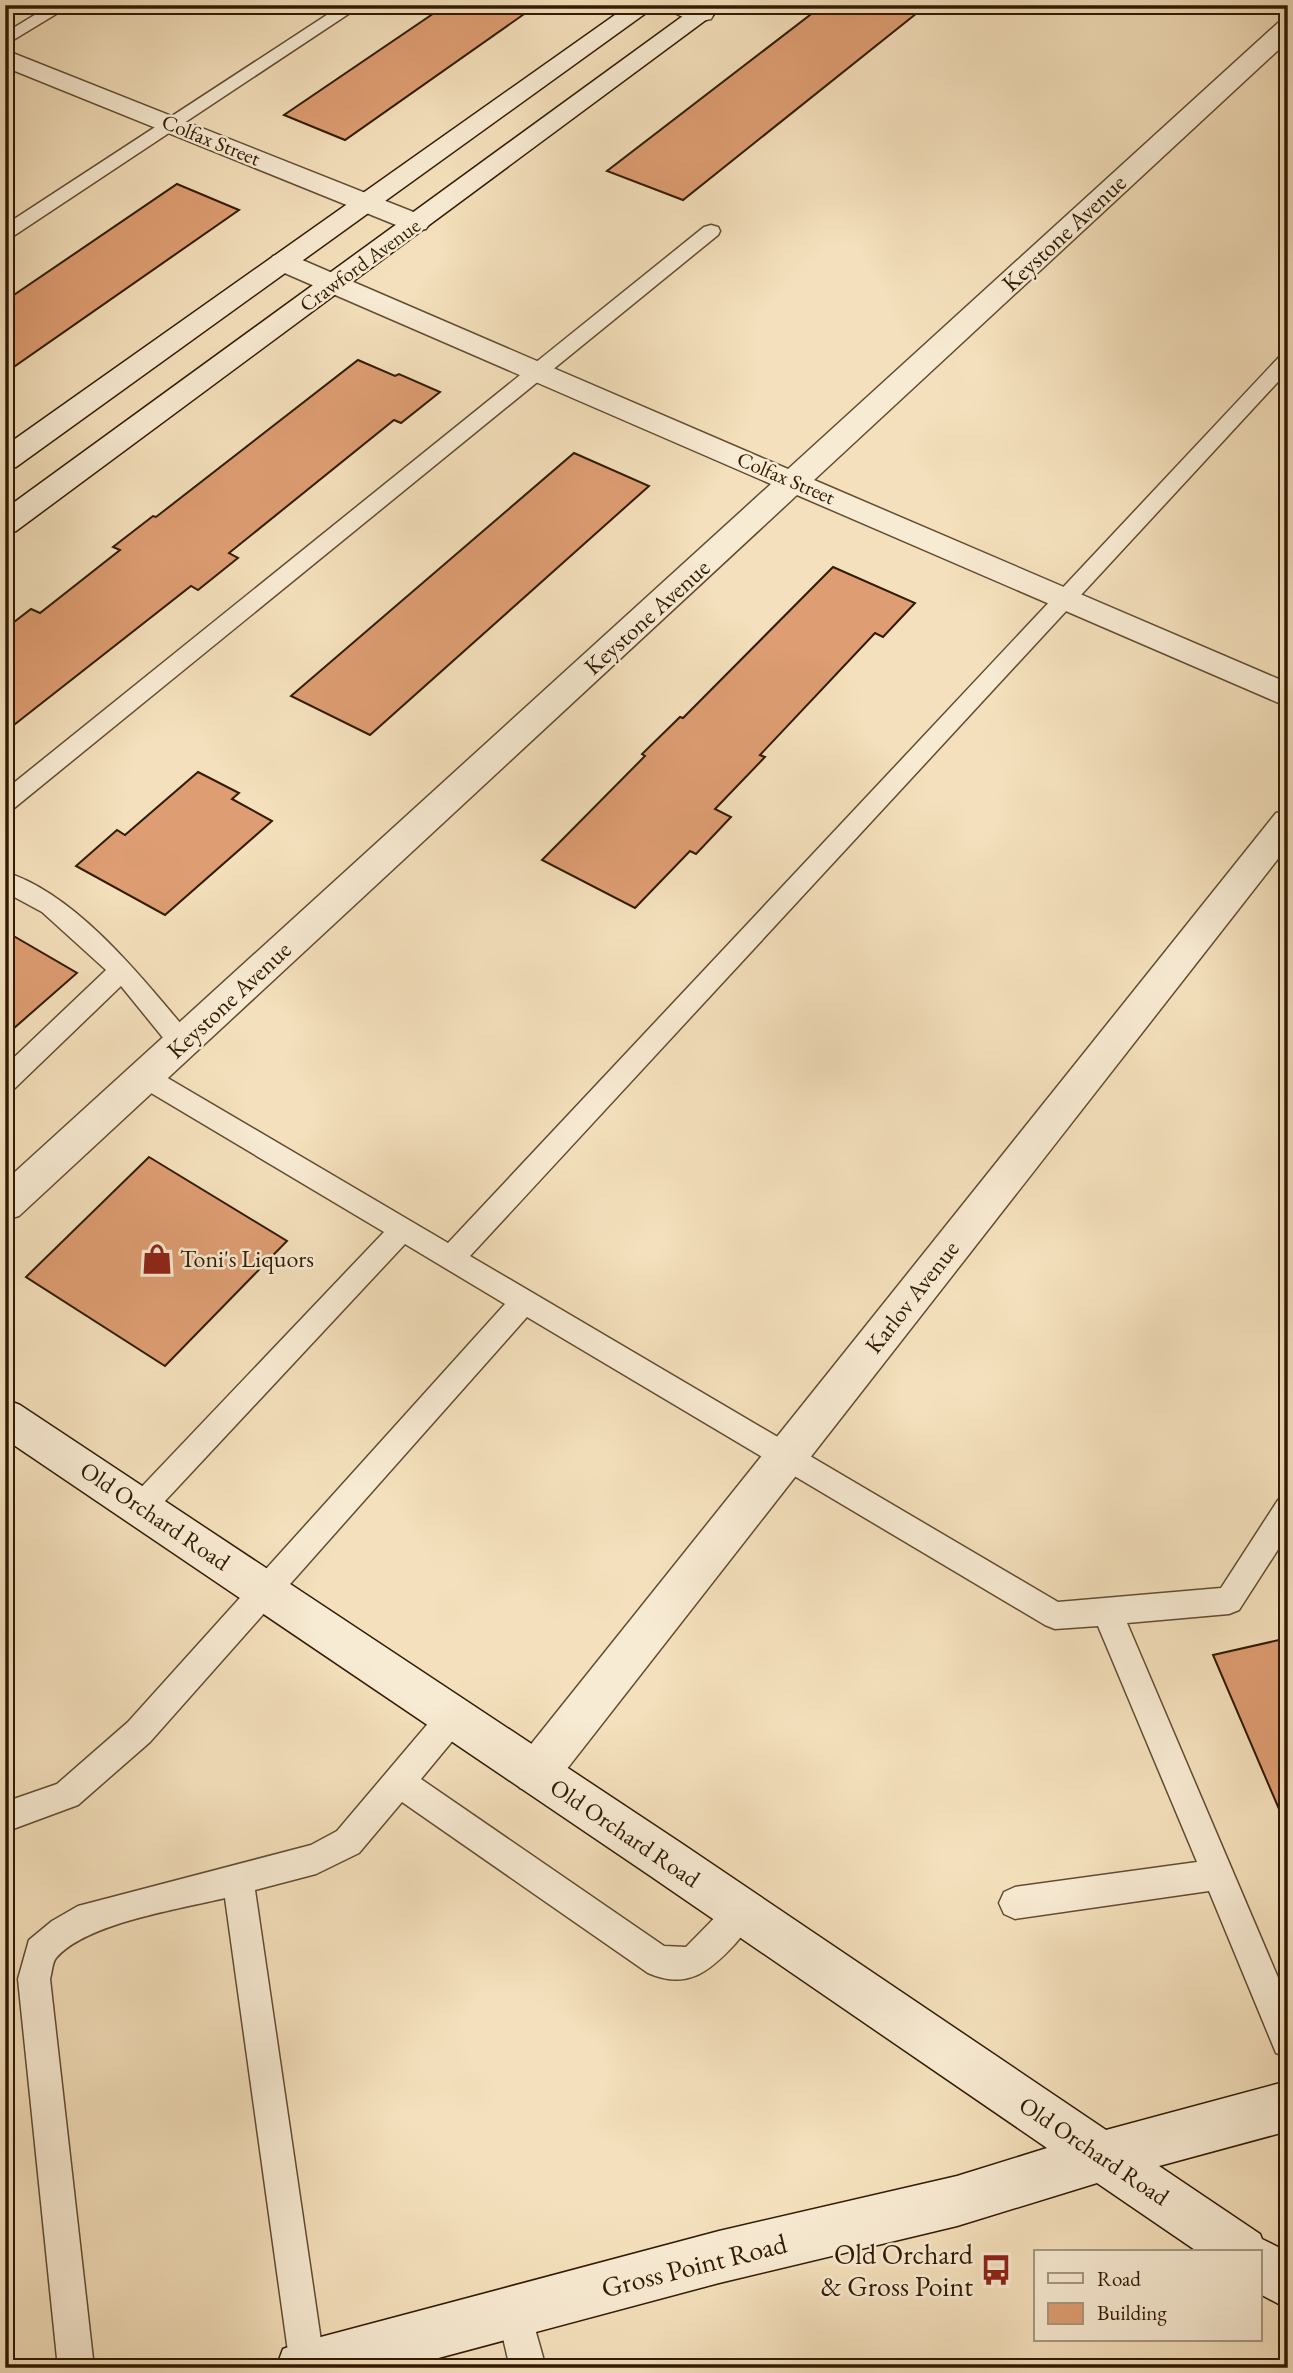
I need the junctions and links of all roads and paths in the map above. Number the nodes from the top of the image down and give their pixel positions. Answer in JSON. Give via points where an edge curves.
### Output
{"nodes":[{"id":1,"x":63,"y":5,"type":"edge"},
{"id":2,"x":354,"y":5,"type":"edge"},
{"id":3,"x":645,"y":5,"type":"edge"},
{"id":4,"x":698,"y":8,"type":"edge"},
{"id":5,"x":1288,"y":27,"type":"edge"},
{"id":6,"x":5,"y":40,"type":"edge"},
{"id":7,"x":5,"y":58,"type":"edge"},
{"id":8,"x":171,"y":124,"type":"junction"},
{"id":9,"x":367,"y":203,"type":"junction"},
{"id":10,"x":416,"y":223,"type":"junction"},
{"id":11,"x":710,"y":231,"type":"dead end"},
{"id":12,"x":5,"y":233,"type":"edge"},
{"id":13,"x":283,"y":262,"type":"junction"},
{"id":14,"x":333,"y":284,"type":"junction"},
{"id":15,"x":1288,"y":359,"type":"edge"},
{"id":16,"x":537,"y":372,"type":"junction"},
{"id":17,"x":5,"y":460,"type":"edge"},
{"id":18,"x":795,"y":482,"type":"junction"},
{"id":19,"x":5,"y":524,"type":"edge"},
{"id":20,"x":1062,"y":598,"type":"junction"},
{"id":21,"x":1288,"y":696,"type":"edge"},
{"id":22,"x":5,"y":803,"type":"edge"},
{"id":23,"x":1288,"y":822,"type":"edge"},
{"id":24,"x":5,"y":881,"type":"edge"},
{"id":25,"x":122,"y":970,"type":"junction"},
{"id":26,"x":182,"y":1043,"type":"junction"},
{"id":27,"x":145,"y":1077,"type":"junction"},
{"id":28,"x":5,"y":1082,"type":"edge"},
{"id":29,"x":5,"y":1205,"type":"edge"},
{"id":30,"x":402,"y":1228,"type":"junction"},
{"id":31,"x":451,"y":1258,"type":"junction"},
{"id":32,"x":524,"y":1301,"type":"junction"},
{"id":33,"x":5,"y":1417,"type":"edge"},
{"id":34,"x":786,"y":1456,"type":"junction"},
{"id":35,"x":141,"y":1507,"type":"junction"},
{"id":36,"x":1288,"y":1509,"type":"edge"},
{"id":37,"x":264,"y":1590,"type":"junction"},
{"id":38,"x":1107,"y":1612,"type":"junction"},
{"id":39,"x":453,"y":1717,"type":"junction"},
{"id":40,"x":536,"y":1773,"type":"junction"},
{"id":41,"x":399,"y":1782,"type":"junction"},
{"id":42,"x":5,"y":1817,"type":"edge"},
{"id":43,"x":1218,"y":1874,"type":"junction"},
{"id":44,"x":238,"y":1879,"type":"junction"},
{"id":45,"x":1015,"y":1903,"type":"dead end"},
{"id":46,"x":742,"y":1912,"type":"junction"},
{"id":47,"x":1288,"y":2041,"type":"edge"},
{"id":48,"x":1288,"y":2106,"type":"edge"},
{"id":49,"x":1103,"y":2156,"type":"junction"},
{"id":50,"x":1239,"y":2250,"type":"edge"},
{"id":51,"x":1262,"y":2265,"type":"edge"},
{"id":52,"x":1288,"y":2283,"type":"edge"},
{"id":53,"x":515,"y":2312,"type":"junction"},
{"id":54,"x":325,"y":2365,"type":"edge"},
{"id":55,"x":76,"y":2368,"type":"edge"},
{"id":56,"x":528,"y":2368,"type":"edge"}],
"edges":[{"from":1,"to":6,"type":"lane"},
{"from":2,"to":8,"type":"lane"},
{"from":3,"to":9,"type":"street","name":"Crawford Avenue"},
{"from":4,"to":10,"type":"street","name":"Crawford Avenue"},
{"from":5,"to":18,"type":"street","name":"Keystone Avenue"},
{"from":7,"to":8,"type":"street","name":"Colfax Street"},
{"from":8,"to":9,"type":"street","name":"Colfax Street"},
{"from":8,"to":12,"type":"lane"},
{"from":9,"to":10,"type":"street","name":"Colfax Street"},
{"from":9,"to":13,"type":"street","name":"Crawford Avenue"},
{"from":10,"to":14,"type":"street","name":"Crawford Avenue"},
{"from":11,"to":16,"type":"lane"},
{"from":13,"to":14,"type":"street","name":"Colfax Street"},
{"from":13,"to":17,"type":"street","name":"Crawford Avenue"},
{"from":14,"to":16,"type":"street","name":"Colfax Street"},
{"from":14,"to":19,"type":"street","name":"Crawford Avenue"},
{"from":15,"to":20,"type":"lane"},
{"from":16,"to":18,"type":"street","name":"Colfax Street"},
{"from":16,"to":22,"type":"lane"},
{"from":18,"to":20,"type":"street","name":"Colfax Street"},
{"from":18,"to":26,"type":"street","name":"Keystone Avenue"},
{"from":20,"to":21,"type":"street","name":"Colfax Street"},
{"from":20,"to":31,"type":"lane"},
{"from":23,"to":34,"type":"street","name":"Karlov Avenue"},
{"from":24,"to":25,"type":"lane","via":[[50,906]]},
{"from":25,"to":26,"type":"lane"},
{"from":25,"to":28,"type":"lane"},
{"from":26,"to":27,"type":"street","name":"Keystone Avenue"},
{"from":27,"to":29,"type":"street","name":"Keystone Avenue"},
{"from":27,"to":30,"type":"lane"},
{"from":30,"to":31,"type":"lane"},
{"from":30,"to":35,"type":"lane"},
{"from":31,"to":32,"type":"lane"},
{"from":32,"to":34,"type":"lane"},
{"from":32,"to":37,"type":"lane"},
{"from":33,"to":35,"type":"street","name":"Old Orchard Road"},
{"from":34,"to":38,"type":"lane","via":[[1055,1616]]},
{"from":34,"to":40,"type":"street","name":"Karlov Avenue"},
{"from":35,"to":37,"type":"street","name":"Old Orchard Road"},
{"from":36,"to":38,"type":"lane","via":[[1229,1601]]},
{"from":37,"to":39,"type":"street","name":"Old Orchard Road"},
{"from":37,"to":42,"type":"lane","via":[[139,1732],[66,1795]]},
{"from":38,"to":43,"type":"lane"},
{"from":39,"to":40,"type":"street","name":"Old Orchard Road"},
{"from":39,"to":41,"type":"lane"},
{"from":40,"to":46,"type":"street","name":"Old Orchard Road"},
{"from":41,"to":44,"type":"lane","via":[[348,1842],[317,1859]]},
{"from":41,"to":46,"type":"lane","via":[[659,1962],[690,1963]]},
{"from":43,"to":45,"type":"lane"},
{"from":43,"to":47,"type":"lane"},
{"from":44,"to":54,"type":"lane"},
{"from":44,"to":55,"type":"lane","via":[[89,1917],[40,1951],[34,1979]]},
{"from":46,"to":49,"type":"street","name":"Old Orchard Road"},
{"from":48,"to":49,"type":"street","name":"Gross Point Road"},
{"from":49,"to":50,"type":"street","name":"Old Orchard Road"},
{"from":49,"to":53,"type":"street","name":"Gross Point Road","via":[[957,2201],[719,2257]]},
{"from":51,"to":52,"type":"street"},
{"from":53,"to":54,"type":"street","name":"Gross Point Road"},
{"from":53,"to":56,"type":"lane"}]}
